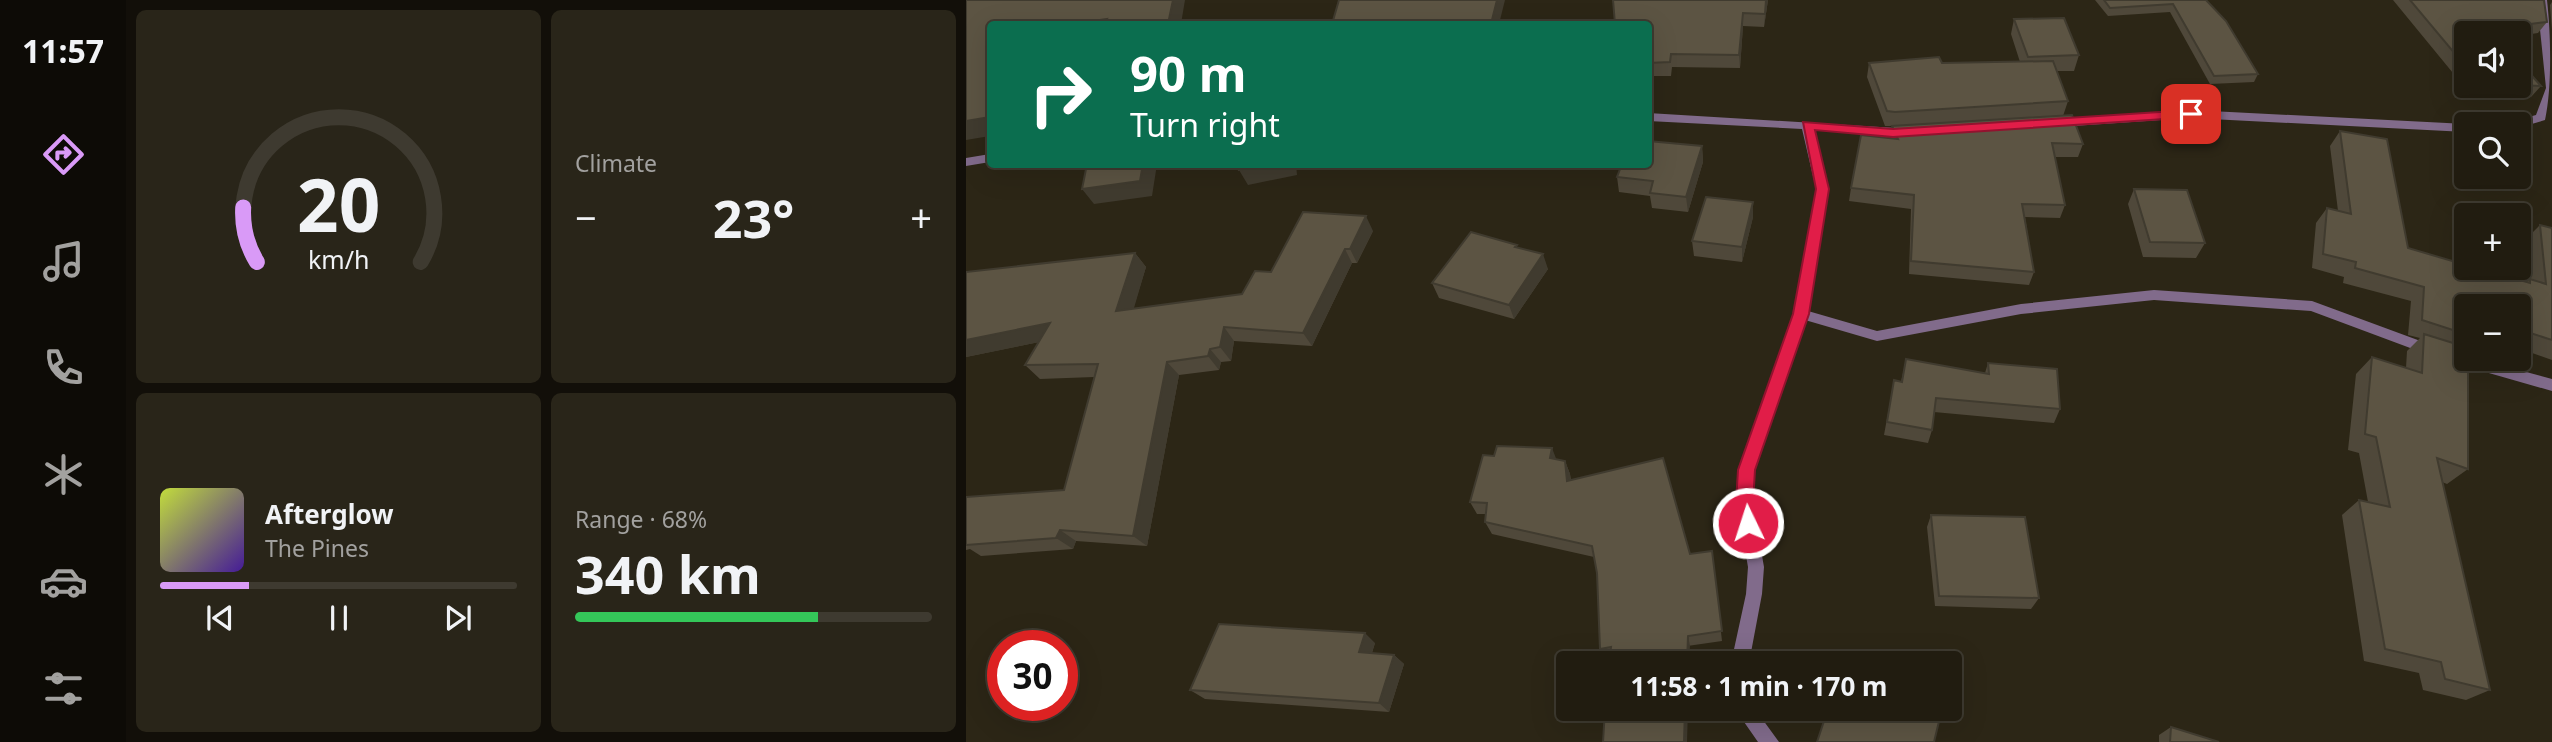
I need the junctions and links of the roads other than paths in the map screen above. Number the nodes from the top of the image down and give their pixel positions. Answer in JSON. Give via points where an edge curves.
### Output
{"nodes":[{"id":1,"x":2542,"y":0,"type":"edge"},
{"id":2,"x":1652,"y":117,"type":"edge"},
{"id":3,"x":2531,"y":120,"type":"edge"},
{"id":4,"x":2042,"y":124,"type":"edge"},
{"id":5,"x":1807,"y":125,"type":"junction"},
{"id":6,"x":2454,"y":127,"type":"edge"},
{"id":7,"x":1920,"y":131,"type":"edge"},
{"id":8,"x":987,"y":158,"type":"edge"},
{"id":9,"x":966,"y":162,"type":"edge"},
{"id":10,"x":1801,"y":314,"type":"junction"},
{"id":11,"x":2552,"y":385,"type":"edge"},
{"id":12,"x":1742,"y":651,"type":"edge"},
{"id":13,"x":1753,"y":721,"type":"edge"},
{"id":14,"x":1770,"y":742,"type":"edge"}],
"edges":[{"from":1,"to":3,"type":"street","via":[[2550,88],[2541,117]]},
{"from":2,"to":5,"type":"street"},
{"from":4,"to":6,"type":"street","via":[[2191,114]]},
{"from":5,"to":7,"type":"street"},
{"from":5,"to":10,"type":"street","via":[[1822,189]]},
{"from":8,"to":9,"type":"street"},
{"from":10,"to":11,"type":"street","via":[[1877,336],[2021,309],[2154,295],[2312,306],[2424,349]]},
{"from":10,"to":12,"type":"street","via":[[1746,470],[1745,503],[1756,567]]},
{"from":13,"to":14,"type":"street"}]}
